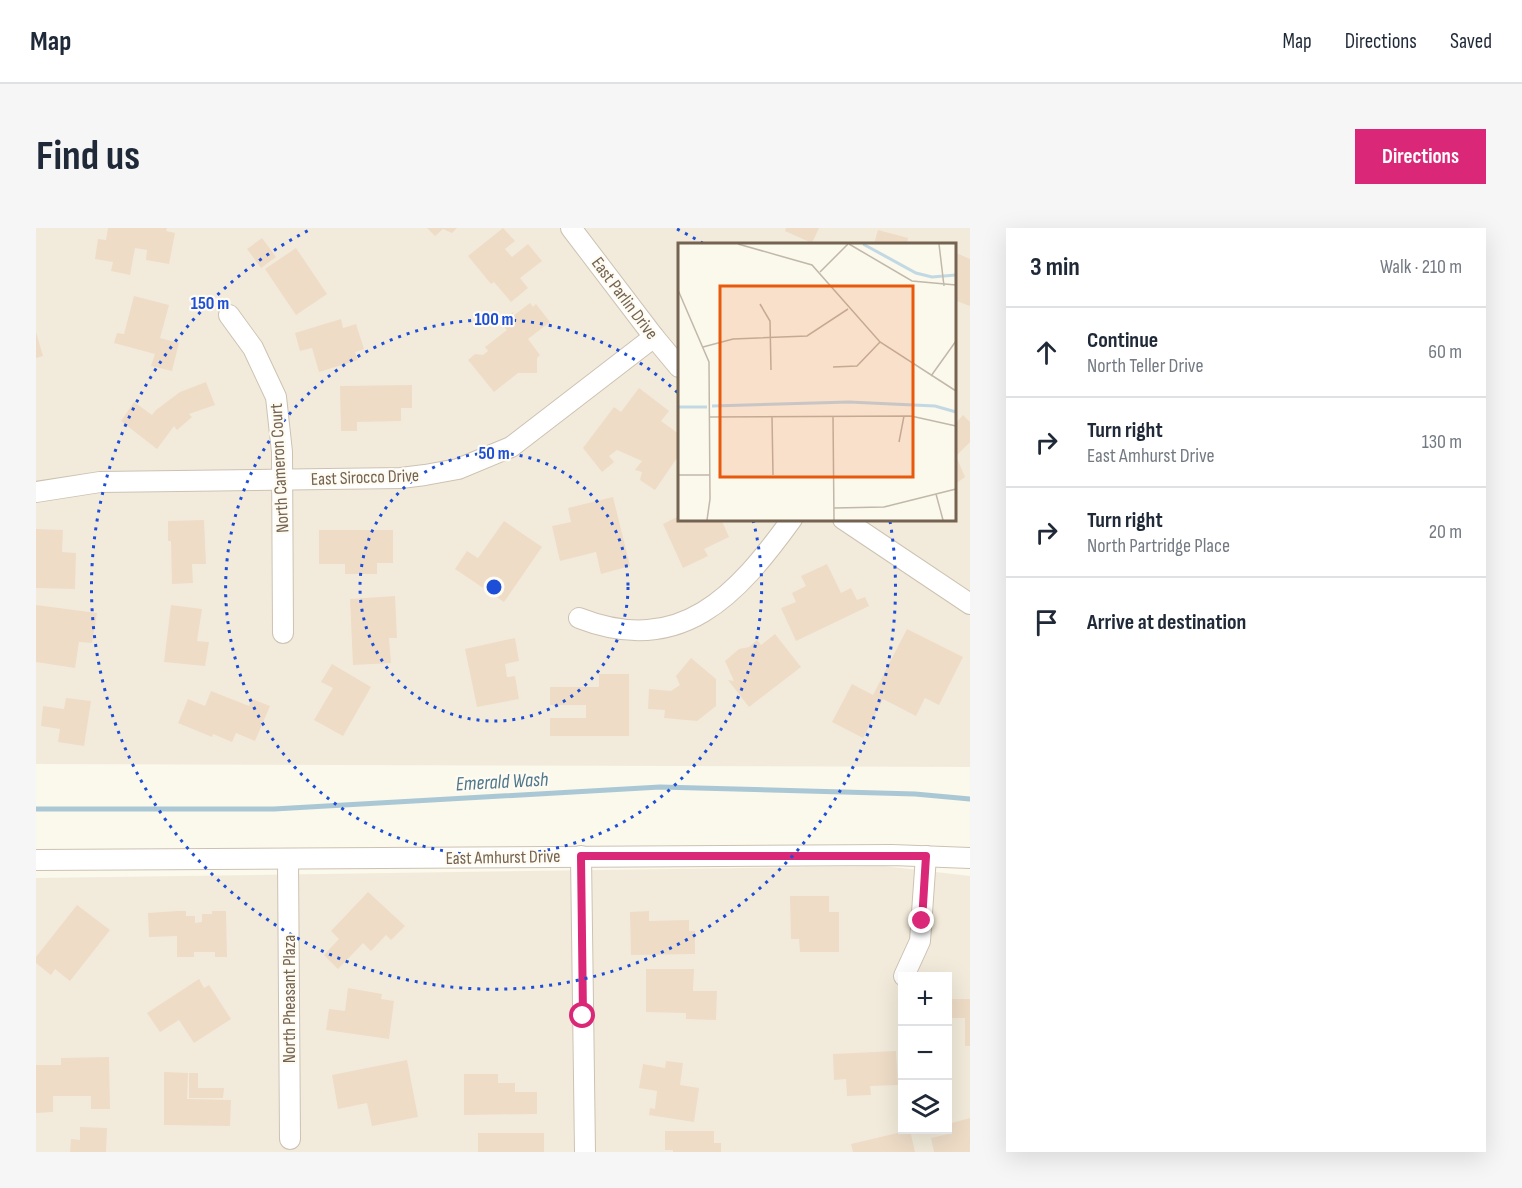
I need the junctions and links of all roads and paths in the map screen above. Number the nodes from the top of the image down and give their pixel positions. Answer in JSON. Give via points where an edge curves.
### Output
{"nodes":[{"id":1,"x":571,"y":228,"type":"edge"},
{"id":2,"x":229,"y":315,"type":"dead end"},
{"id":3,"x":654,"y":338,"type":"junction"},
{"id":4,"x":678,"y":366,"type":"edge"},
{"id":5,"x":282,"y":479,"type":"junction"},
{"id":6,"x":36,"y":492,"type":"edge"},
{"id":7,"x":791,"y":520,"type":"edge"},
{"id":8,"x":844,"y":520,"type":"edge"},
{"id":9,"x":970,"y":604,"type":"edge"},
{"id":10,"x":579,"y":618,"type":"dead end"},
{"id":11,"x":283,"y":633,"type":"dead end"},
{"id":12,"x":581,"y":856,"type":"junction"},
{"id":13,"x":926,"y":856,"type":"junction"},
{"id":14,"x":970,"y":858,"type":"edge"},
{"id":15,"x":36,"y":860,"type":"edge"},
{"id":16,"x":288,"y":860,"type":"junction"},
{"id":17,"x":906,"y":972,"type":"edge"},
{"id":18,"x":290,"y":1139,"type":"dead end"},
{"id":19,"x":585,"y":1152,"type":"edge"}],
"edges":[{"from":1,"to":3,"type":"street","name":"East Parlin Drive"},
{"from":2,"to":5,"type":"street","name":"North Cameron Court","via":[[253,348],[276,397]]},
{"from":3,"to":4,"type":"street","name":"East Parlin Drive"},
{"from":3,"to":5,"type":"street","name":"East Sirocco Drive","via":[[535,430],[485,459],[425,476]]},
{"from":5,"to":6,"type":"street","name":"East Sirocco Drive","via":[[100,482]]},
{"from":5,"to":11,"type":"street","name":"North Cameron Court"},
{"from":7,"to":10,"type":"street","via":[[733,591],[698,616],[652,630],[601,627]]},
{"from":8,"to":9,"type":"street"},
{"from":12,"to":13,"type":"street","name":"East Amhurst Drive"},
{"from":12,"to":16,"type":"street","name":"East Amhurst Drive"},
{"from":12,"to":19,"type":"street"},
{"from":13,"to":14,"type":"street","name":"East Amhurst Drive"},
{"from":13,"to":17,"type":"street","via":[[920,941]]},
{"from":15,"to":16,"type":"street","name":"East Amhurst Drive"},
{"from":16,"to":18,"type":"street","name":"North Pheasant Plaza"}]}
